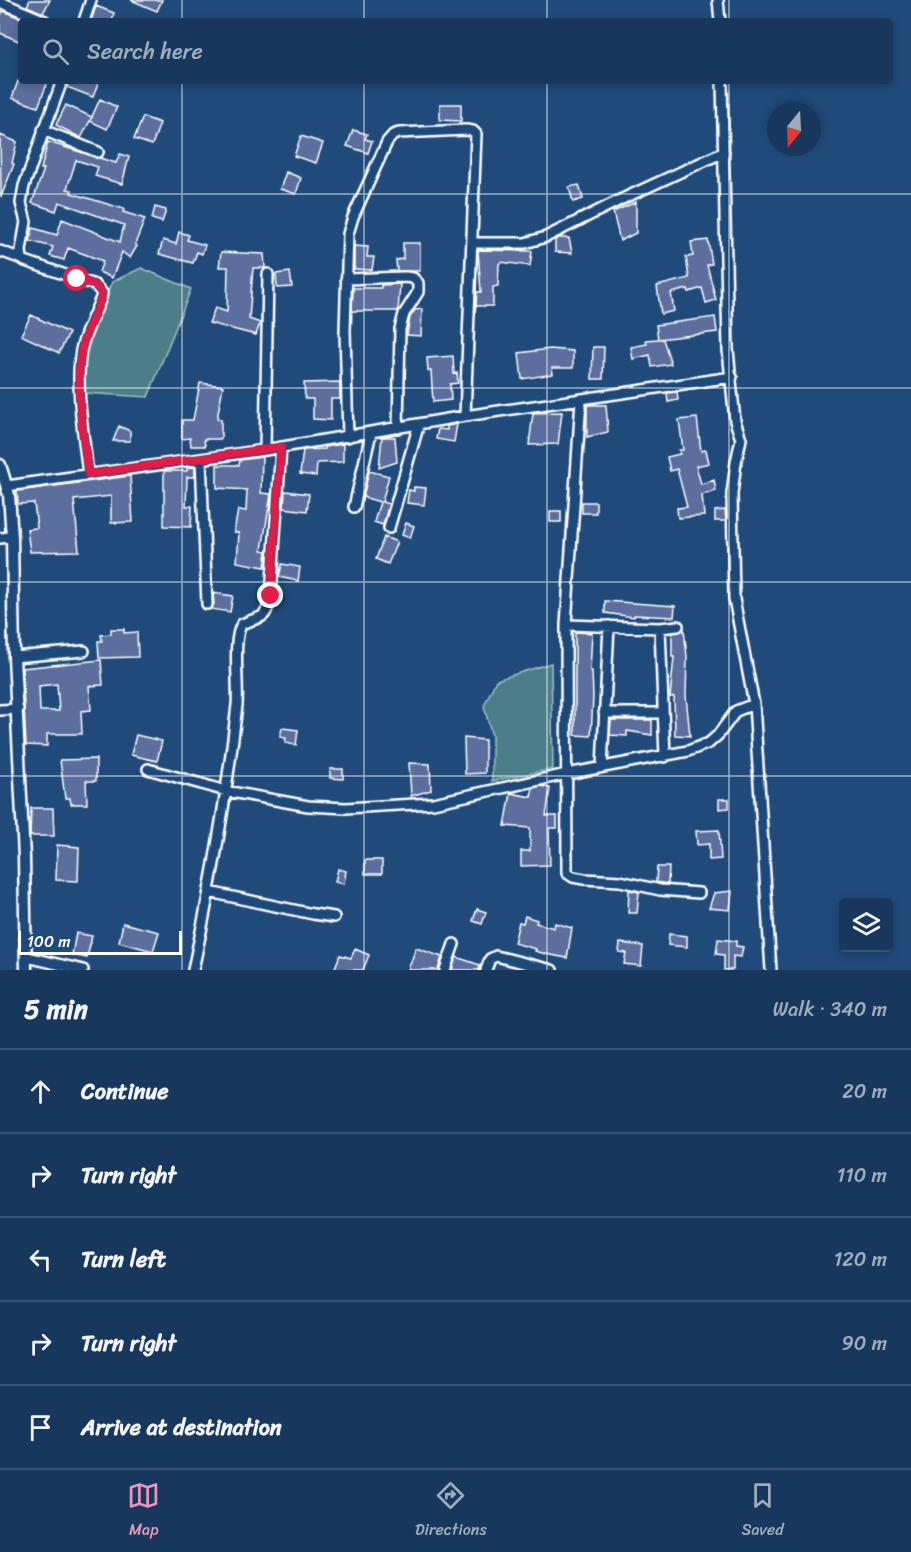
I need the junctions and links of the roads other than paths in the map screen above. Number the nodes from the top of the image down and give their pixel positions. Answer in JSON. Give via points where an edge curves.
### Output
{"nodes":[{"id":1,"x":91,"y":0,"type":"edge"},
{"id":2,"x":718,"y":0,"type":"edge"},
{"id":3,"x":0,"y":2,"type":"edge"},
{"id":4,"x":38,"y":18,"type":"edge"},
{"id":5,"x":85,"y":18,"type":"edge"},
{"id":6,"x":720,"y":18,"type":"edge"},
{"id":7,"x":61,"y":84,"type":"edge"},
{"id":8,"x":722,"y":84,"type":"edge"},
{"id":9,"x":43,"y":130,"type":"junction"},
{"id":10,"x":724,"y":152,"type":"junction"},
{"id":11,"x":98,"y":153,"type":"dead end"},
{"id":12,"x":472,"y":243,"type":"junction"},
{"id":13,"x":0,"y":251,"type":"edge"},
{"id":14,"x":22,"y":259,"type":"junction"},
{"id":15,"x":268,"y":273,"type":"dead end"},
{"id":16,"x":346,"y":279,"type":"junction"},
{"id":17,"x":732,"y":377,"type":"junction"},
{"id":18,"x":581,"y":400,"type":"junction"},
{"id":19,"x":465,"y":416,"type":"junction"},
{"id":20,"x":419,"y":424,"type":"junction"},
{"id":21,"x":398,"y":428,"type":"junction"},
{"id":22,"x":371,"y":433,"type":"junction"},
{"id":23,"x":348,"y":437,"type":"junction"},
{"id":24,"x":281,"y":447,"type":"junction"},
{"id":25,"x":265,"y":450,"type":"junction"},
{"id":26,"x":201,"y":459,"type":"junction"},
{"id":27,"x":0,"y":465,"type":"edge"},
{"id":28,"x":88,"y":474,"type":"junction"},
{"id":29,"x":7,"y":486,"type":"junction"},
{"id":30,"x":354,"y":507,"type":"dead end"},
{"id":31,"x":389,"y":528,"type":"dead end"},
{"id":32,"x":12,"y":537,"type":"junction"},
{"id":33,"x":0,"y":538,"type":"edge"},
{"id":34,"x":207,"y":604,"type":"dead end"},
{"id":35,"x":566,"y":625,"type":"junction"},
{"id":36,"x":609,"y":626,"type":"junction"},
{"id":37,"x":678,"y":626,"type":"dead end"},
{"id":38,"x":660,"y":628,"type":"junction"},
{"id":39,"x":84,"y":651,"type":"dead end"},
{"id":40,"x":14,"y":657,"type":"junction"},
{"id":41,"x":754,"y":704,"type":"junction"},
{"id":42,"x":18,"y":709,"type":"junction"},
{"id":43,"x":0,"y":710,"type":"edge"},
{"id":44,"x":604,"y":713,"type":"junction"},
{"id":45,"x":663,"y":713,"type":"junction"},
{"id":46,"x":665,"y":757,"type":"junction"},
{"id":47,"x":602,"y":767,"type":"junction"},
{"id":48,"x":148,"y":769,"type":"dead end"},
{"id":49,"x":567,"y":774,"type":"junction"},
{"id":50,"x":226,"y":790,"type":"junction"},
{"id":51,"x":209,"y":892,"type":"junction"},
{"id":52,"x":699,"y":893,"type":"dead end"},
{"id":53,"x":334,"y":917,"type":"dead end"},
{"id":54,"x":454,"y":944,"type":"dead end"},
{"id":55,"x":27,"y":957,"type":"junction"},
{"id":56,"x":26,"y":970,"type":"edge"},
{"id":57,"x":84,"y":970,"type":"edge"},
{"id":58,"x":193,"y":970,"type":"edge"},
{"id":59,"x":445,"y":970,"type":"edge"},
{"id":60,"x":486,"y":970,"type":"edge"},
{"id":61,"x":552,"y":970,"type":"edge"},
{"id":62,"x":771,"y":970,"type":"edge"}],
"edges":[{"from":1,"to":5,"type":"street"},
{"from":2,"to":6,"type":"street"},
{"from":3,"to":4,"type":"street"},
{"from":7,"to":9,"type":"street"},
{"from":8,"to":10,"type":"street"},
{"from":9,"to":11,"type":"street"},
{"from":9,"to":14,"type":"street","via":[[22,195],[26,222]]},
{"from":10,"to":12,"type":"street","via":[[546,237],[525,243]]},
{"from":10,"to":17,"type":"street","via":[[728,350]]},
{"from":12,"to":16,"type":"street","via":[[475,132],[399,133],[387,142],[353,217],[348,234]]},
{"from":12,"to":19,"type":"street"},
{"from":13,"to":14,"type":"street"},
{"from":14,"to":28,"type":"street","via":[[95,285],[102,293],[80,357]]},
{"from":15,"to":25,"type":"street"},
{"from":16,"to":21,"type":"street","via":[[405,277],[418,283],[418,292],[404,314],[400,330]]},
{"from":16,"to":23,"type":"street"},
{"from":17,"to":18,"type":"street"},
{"from":17,"to":41,"type":"street","via":[[735,421],[741,439],[732,494],[734,599]]},
{"from":18,"to":19,"type":"street"},
{"from":18,"to":35,"type":"street"},
{"from":19,"to":20,"type":"street"},
{"from":20,"to":21,"type":"street"},
{"from":20,"to":31,"type":"street"},
{"from":21,"to":22,"type":"street"},
{"from":22,"to":23,"type":"street"},
{"from":22,"to":30,"type":"street"},
{"from":23,"to":24,"type":"street"},
{"from":24,"to":25,"type":"street"},
{"from":24,"to":50,"type":"street","via":[[271,596],[263,617],[242,624],[239,629],[237,702]]},
{"from":25,"to":26,"type":"street"},
{"from":26,"to":28,"type":"street"},
{"from":26,"to":34,"type":"street"},
{"from":27,"to":29,"type":"street"},
{"from":28,"to":29,"type":"street"},
{"from":29,"to":32,"type":"street"},
{"from":32,"to":33,"type":"street"},
{"from":32,"to":40,"type":"street"},
{"from":35,"to":36,"type":"street"},
{"from":35,"to":49,"type":"street"},
{"from":36,"to":38,"type":"street"},
{"from":36,"to":44,"type":"street"},
{"from":37,"to":38,"type":"street"},
{"from":38,"to":45,"type":"street"},
{"from":39,"to":40,"type":"street"},
{"from":40,"to":42,"type":"street"},
{"from":41,"to":46,"type":"street","via":[[736,711],[709,743]]},
{"from":41,"to":62,"type":"street"},
{"from":42,"to":43,"type":"street"},
{"from":42,"to":55,"type":"street"},
{"from":44,"to":45,"type":"street"},
{"from":44,"to":47,"type":"street"},
{"from":45,"to":46,"type":"street"},
{"from":46,"to":47,"type":"street"},
{"from":47,"to":49,"type":"street"},
{"from":48,"to":50,"type":"street"},
{"from":49,"to":50,"type":"street","via":[[433,803],[398,806],[308,806]]},
{"from":49,"to":52,"type":"street","via":[[566,869],[570,875]]},
{"from":50,"to":51,"type":"street"},
{"from":51,"to":53,"type":"street"},
{"from":51,"to":58,"type":"street"},
{"from":54,"to":59,"type":"street"},
{"from":55,"to":56,"type":"street"},
{"from":55,"to":57,"type":"street"},
{"from":60,"to":61,"type":"street","via":[[490,959],[496,956]]}]}
